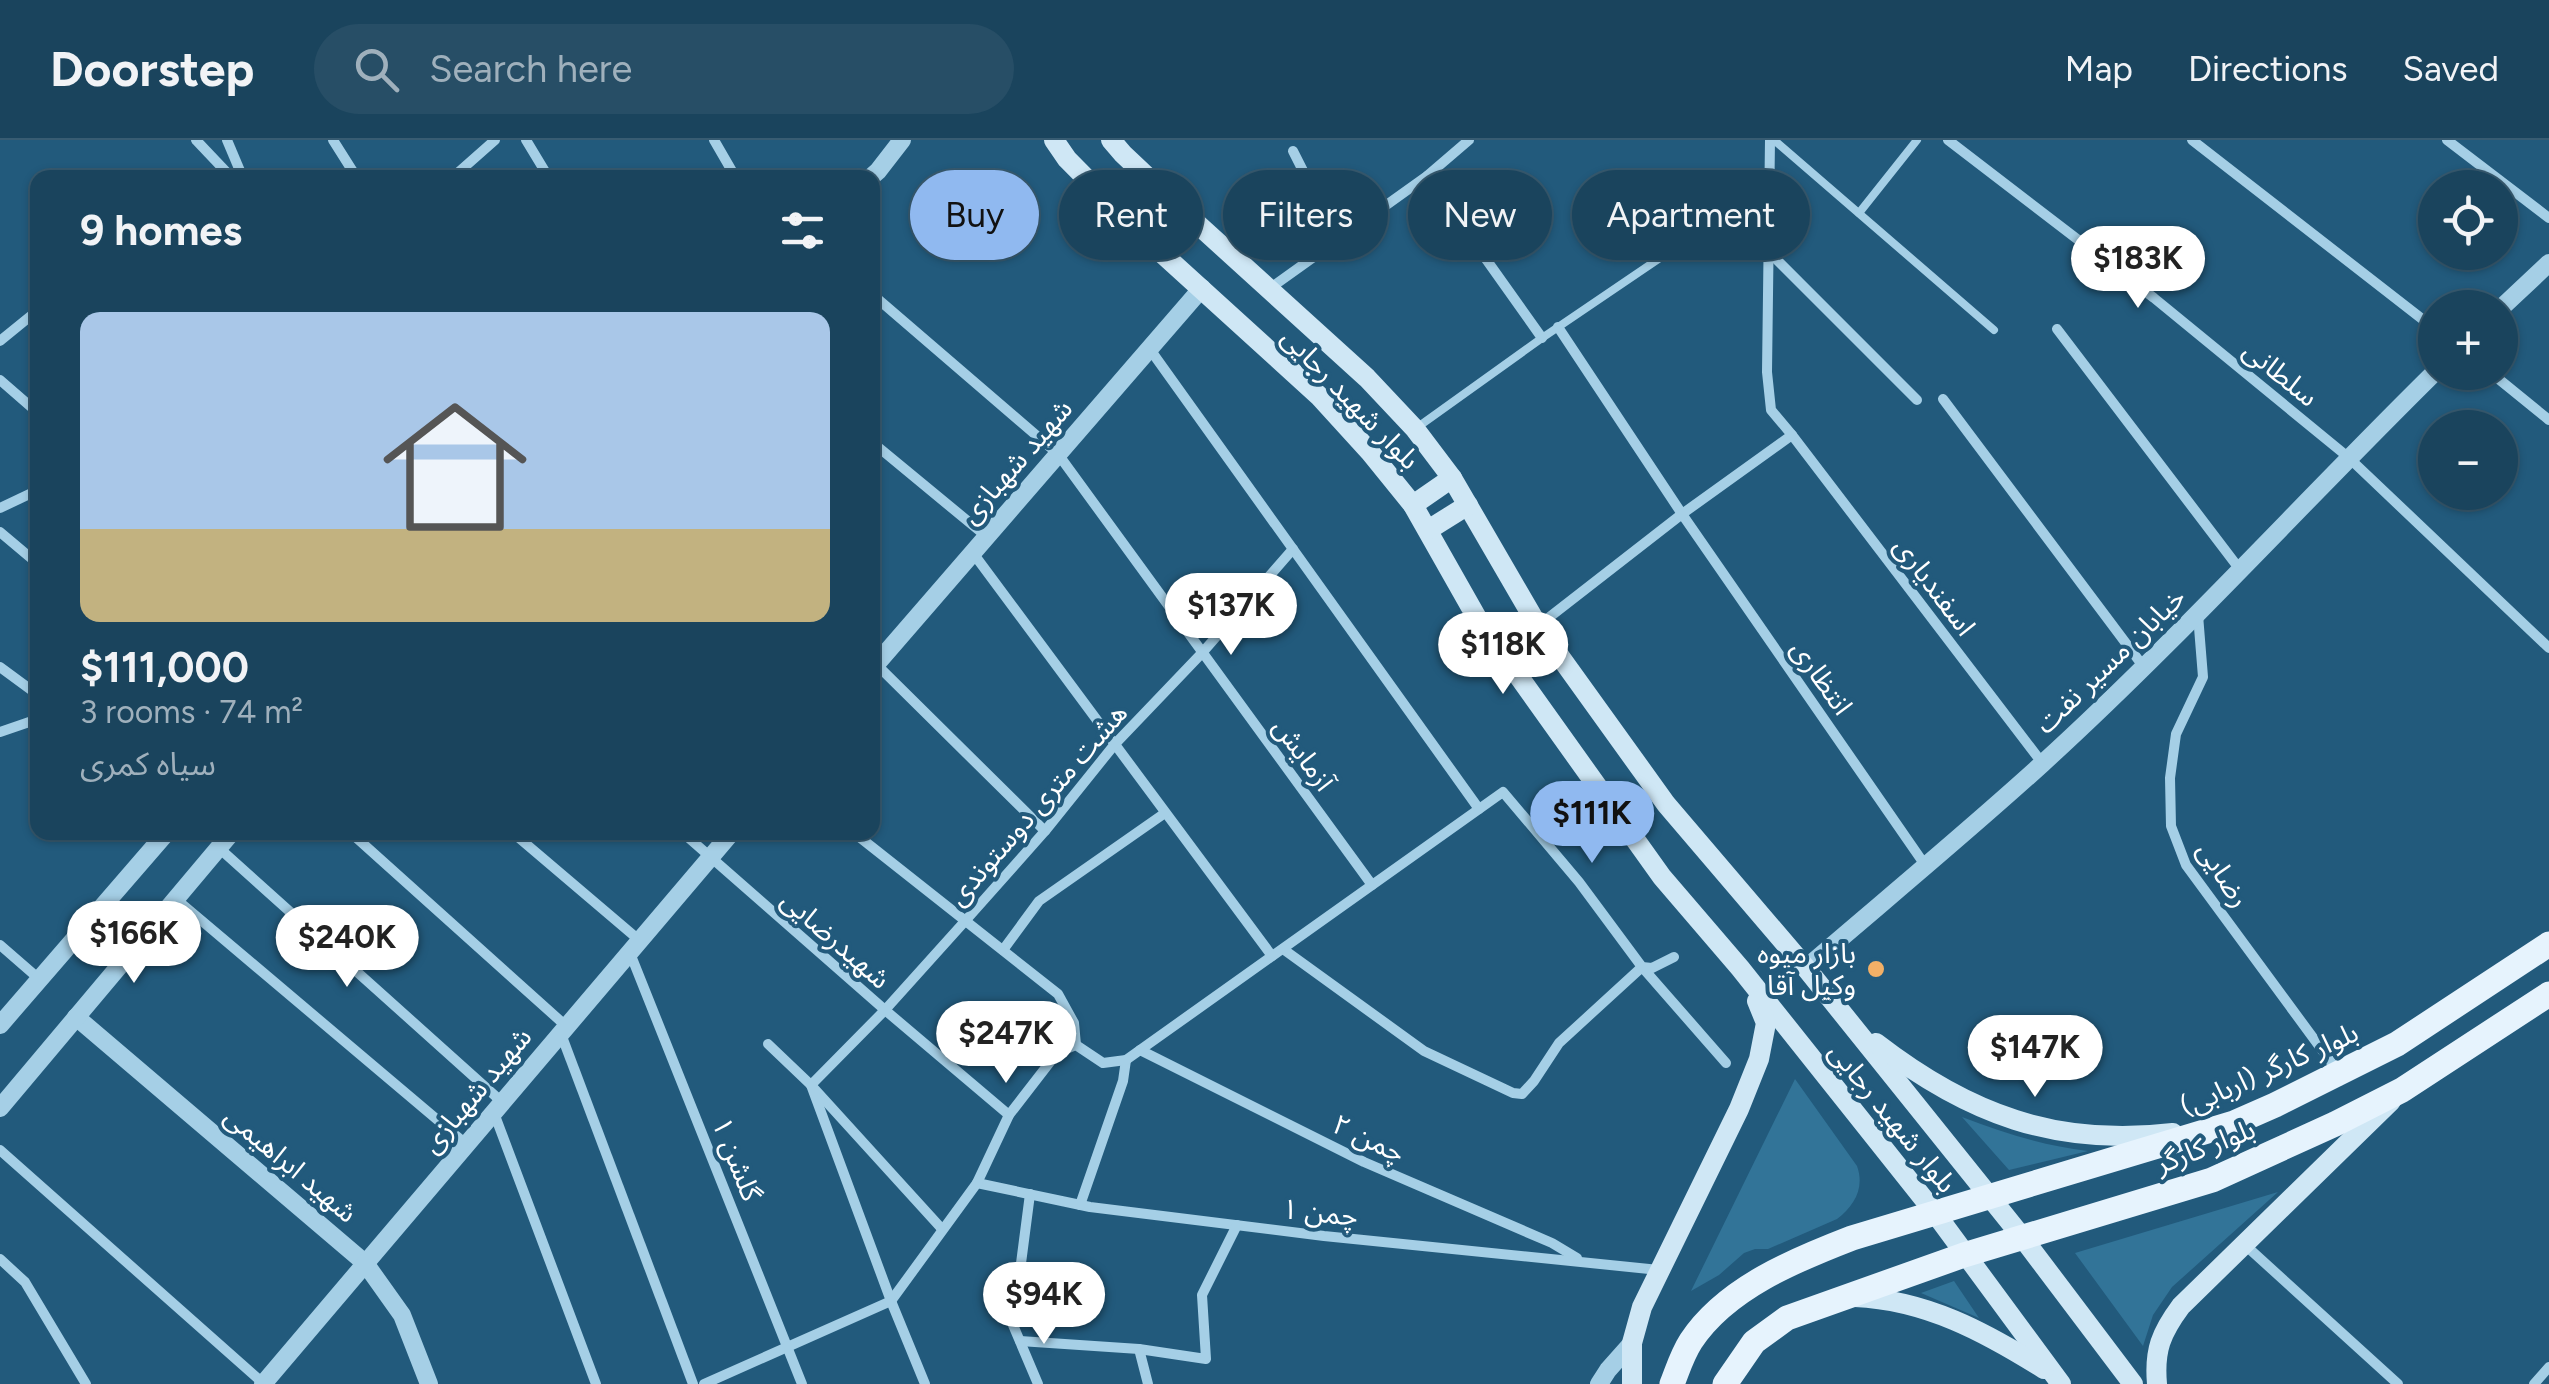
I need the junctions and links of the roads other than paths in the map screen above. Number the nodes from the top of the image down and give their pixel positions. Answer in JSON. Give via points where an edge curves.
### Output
{"nodes":[{"id":1,"x":196,"y":140,"type":"edge"},
{"id":2,"x":227,"y":140,"type":"edge"},
{"id":3,"x":334,"y":140,"type":"edge"},
{"id":4,"x":495,"y":140,"type":"edge"},
{"id":5,"x":526,"y":140,"type":"edge"},
{"id":6,"x":714,"y":140,"type":"edge"},
{"id":7,"x":902,"y":140,"type":"edge"},
{"id":8,"x":1054,"y":140,"type":"edge"},
{"id":9,"x":1111,"y":140,"type":"edge"},
{"id":10,"x":1469,"y":140,"type":"edge"},
{"id":11,"x":1772,"y":140,"type":"edge"},
{"id":12,"x":1917,"y":140,"type":"edge"},
{"id":13,"x":1948,"y":140,"type":"edge"},
{"id":14,"x":2192,"y":140,"type":"edge"},
{"id":15,"x":2448,"y":140,"type":"edge"},
{"id":16,"x":1293,"y":151,"type":"dead end"},
{"id":17,"x":224,"y":170,"type":"edge"},
{"id":18,"x":240,"y":170,"type":"edge"},
{"id":19,"x":352,"y":170,"type":"edge"},
{"id":20,"x":461,"y":170,"type":"edge"},
{"id":21,"x":544,"y":170,"type":"edge"},
{"id":22,"x":731,"y":170,"type":"edge"},
{"id":23,"x":880,"y":170,"type":"edge"},
{"id":24,"x":1302,"y":170,"type":"edge"},
{"id":25,"x":1434,"y":170,"type":"edge"},
{"id":26,"x":1770,"y":170,"type":"edge"},
{"id":27,"x":1859,"y":213,"type":"junction"},
{"id":28,"x":2549,"y":218,"type":"edge"},
{"id":29,"x":1307,"y":260,"type":"edge"},
{"id":30,"x":1487,"y":260,"type":"edge"},
{"id":31,"x":1658,"y":260,"type":"edge"},
{"id":32,"x":1768,"y":260,"type":"edge"},
{"id":33,"x":1776,"y":260,"type":"edge"},
{"id":34,"x":2549,"y":263,"type":"edge"},
{"id":35,"x":1202,"y":288,"type":"junction"},
{"id":36,"x":1269,"y":289,"type":"junction"},
{"id":37,"x":2518,"y":292,"type":"edge"},
{"id":38,"x":880,"y":301,"type":"edge"},
{"id":39,"x":2418,"y":315,"type":"edge"},
{"id":40,"x":30,"y":317,"type":"edge"},
{"id":41,"x":1558,"y":328,"type":"junction"},
{"id":42,"x":2057,"y":329,"type":"dead end"},
{"id":43,"x":1994,"y":330,"type":"dead end"},
{"id":44,"x":1542,"y":338,"type":"junction"},
{"id":45,"x":0,"y":341,"type":"edge"},
{"id":46,"x":1150,"y":348,"type":"junction"},
{"id":47,"x":0,"y":380,"type":"edge"},
{"id":48,"x":2418,"y":389,"type":"edge"},
{"id":49,"x":2512,"y":390,"type":"edge"},
{"id":50,"x":1943,"y":399,"type":"dead end"},
{"id":51,"x":1917,"y":400,"type":"dead end"},
{"id":52,"x":30,"y":406,"type":"edge"},
{"id":53,"x":2549,"y":420,"type":"edge"},
{"id":54,"x":1415,"y":429,"type":"junction"},
{"id":55,"x":1792,"y":436,"type":"junction"},
{"id":56,"x":880,"y":449,"type":"edge"},
{"id":57,"x":1058,"y":454,"type":"junction"},
{"id":58,"x":2348,"y":457,"type":"junction"},
{"id":59,"x":1452,"y":478,"type":"junction"},
{"id":60,"x":30,"y":494,"type":"edge"},
{"id":61,"x":1413,"y":505,"type":"junction"},
{"id":62,"x":1468,"y":505,"type":"junction"},
{"id":63,"x":0,"y":508,"type":"edge"},
{"id":64,"x":1682,"y":514,"type":"junction"},
{"id":65,"x":1428,"y":530,"type":"junction"},
{"id":66,"x":0,"y":532,"type":"edge"},
{"id":67,"x":986,"y":538,"type":"junction"},
{"id":68,"x":1293,"y":549,"type":"junction"},
{"id":69,"x":973,"y":553,"type":"junction"},
{"id":70,"x":30,"y":557,"type":"edge"},
{"id":71,"x":2240,"y":571,"type":"junction"},
{"id":72,"x":2198,"y":613,"type":"junction"},
{"id":73,"x":1538,"y":626,"type":"junction"},
{"id":74,"x":2549,"y":648,"type":"edge"},
{"id":75,"x":1202,"y":653,"type":"junction"},
{"id":76,"x":880,"y":658,"type":"edge"},
{"id":77,"x":2142,"y":666,"type":"junction"},
{"id":78,"x":0,"y":667,"type":"edge"},
{"id":79,"x":880,"y":671,"type":"edge"},
{"id":80,"x":30,"y":689,"type":"edge"},
{"id":81,"x":30,"y":723,"type":"edge"},
{"id":82,"x":0,"y":732,"type":"edge"},
{"id":83,"x":1114,"y":744,"type":"junction"},
{"id":84,"x":2043,"y":764,"type":"junction"},
{"id":85,"x":1480,"y":809,"type":"junction"},
{"id":86,"x":1166,"y":813,"type":"junction"},
{"id":87,"x":1044,"y":831,"type":"junction"},
{"id":88,"x":161,"y":840,"type":"edge"},
{"id":89,"x":226,"y":840,"type":"edge"},
{"id":90,"x":359,"y":840,"type":"edge"},
{"id":91,"x":521,"y":840,"type":"edge"},
{"id":92,"x":690,"y":840,"type":"edge"},
{"id":93,"x":725,"y":840,"type":"edge"},
{"id":94,"x":864,"y":840,"type":"edge"},
{"id":95,"x":220,"y":848,"type":"junction"},
{"id":96,"x":709,"y":859,"type":"junction"},
{"id":97,"x":1925,"y":865,"type":"junction"},
{"id":98,"x":1372,"y":886,"type":"junction"},
{"id":99,"x":176,"y":899,"type":"junction"},
{"id":100,"x":966,"y":920,"type":"junction"},
{"id":101,"x":2549,"y":944,"type":"edge"},
{"id":102,"x":0,"y":945,"type":"edge"},
{"id":103,"x":634,"y":946,"type":"junction"},
{"id":104,"x":1283,"y":948,"type":"junction"},
{"id":105,"x":1003,"y":950,"type":"junction"},
{"id":106,"x":1272,"y":956,"type":"junction"},
{"id":107,"x":1674,"y":957,"type":"dead end"},
{"id":108,"x":1642,"y":967,"type":"junction"},
{"id":109,"x":1740,"y":968,"type":"junction"},
{"id":110,"x":1806,"y":968,"type":"junction"},
{"id":111,"x":38,"y":978,"type":"junction"},
{"id":112,"x":2549,"y":994,"type":"edge"},
{"id":113,"x":884,"y":1010,"type":"junction"},
{"id":114,"x":76,"y":1018,"type":"junction"},
{"id":115,"x":1850,"y":1023,"type":"junction"},
{"id":116,"x":0,"y":1025,"type":"edge"},
{"id":117,"x":563,"y":1030,"type":"junction"},
{"id":118,"x":768,"y":1044,"type":"dead end"},
{"id":119,"x":1076,"y":1046,"type":"junction"},
{"id":120,"x":1140,"y":1050,"type":"junction"},
{"id":121,"x":1126,"y":1060,"type":"junction"},
{"id":122,"x":1726,"y":1063,"type":"dead end"},
{"id":123,"x":2340,"y":1074,"type":"junction"},
{"id":124,"x":811,"y":1085,"type":"junction"},
{"id":125,"x":2402,"y":1090,"type":"junction"},
{"id":126,"x":498,"y":1107,"type":"junction"},
{"id":127,"x":0,"y":1108,"type":"edge"},
{"id":128,"x":1009,"y":1114,"type":"junction"},
{"id":129,"x":2234,"y":1123,"type":"junction"},
{"id":130,"x":2193,"y":1136,"type":"junction"},
{"id":131,"x":466,"y":1144,"type":"junction"},
{"id":132,"x":0,"y":1150,"type":"edge"},
{"id":133,"x":2212,"y":1180,"type":"junction"},
{"id":134,"x":978,"y":1183,"type":"junction"},
{"id":135,"x":1030,"y":1194,"type":"junction"},
{"id":136,"x":1990,"y":1198,"type":"junction"},
{"id":137,"x":1080,"y":1205,"type":"junction"},
{"id":138,"x":1935,"y":1213,"type":"junction"},
{"id":139,"x":1237,"y":1225,"type":"junction"},
{"id":140,"x":942,"y":1229,"type":"junction"},
{"id":141,"x":2022,"y":1237,"type":"junction"},
{"id":142,"x":2243,"y":1244,"type":"junction"},
{"id":143,"x":1964,"y":1255,"type":"junction"},
{"id":144,"x":0,"y":1259,"type":"edge"},
{"id":145,"x":1582,"y":1260,"type":"junction"},
{"id":146,"x":365,"y":1264,"type":"junction"},
{"id":147,"x":1659,"y":1270,"type":"junction"},
{"id":148,"x":1848,"y":1296,"type":"junction"},
{"id":149,"x":891,"y":1301,"type":"junction"},
{"id":150,"x":1020,"y":1340,"type":"junction"},
{"id":151,"x":1632,"y":1343,"type":"junction"},
{"id":152,"x":788,"y":1346,"type":"junction"},
{"id":153,"x":1139,"y":1350,"type":"junction"},
{"id":154,"x":2549,"y":1367,"type":"edge"},
{"id":155,"x":2058,"y":1380,"type":"edge"},
{"id":156,"x":2540,"y":1382,"type":"edge"},
{"id":157,"x":86,"y":1384,"type":"edge"},
{"id":158,"x":263,"y":1384,"type":"edge"},
{"id":159,"x":429,"y":1384,"type":"edge"},
{"id":160,"x":596,"y":1384,"type":"edge"},
{"id":161,"x":693,"y":1384,"type":"edge"},
{"id":162,"x":704,"y":1384,"type":"edge"},
{"id":163,"x":802,"y":1384,"type":"edge"},
{"id":164,"x":925,"y":1384,"type":"edge"},
{"id":165,"x":1038,"y":1384,"type":"edge"},
{"id":166,"x":1148,"y":1384,"type":"edge"},
{"id":167,"x":1599,"y":1384,"type":"edge"},
{"id":168,"x":1632,"y":1384,"type":"edge"},
{"id":169,"x":1672,"y":1384,"type":"edge"},
{"id":170,"x":1724,"y":1384,"type":"edge"},
{"id":171,"x":2133,"y":1384,"type":"edge"},
{"id":172,"x":2156,"y":1384,"type":"edge"},
{"id":173,"x":2398,"y":1384,"type":"edge"}],
"edges":[{"from":1,"to":17,"type":"street"},
{"from":2,"to":18,"type":"street"},
{"from":3,"to":19,"type":"street"},
{"from":4,"to":20,"type":"street"},
{"from":5,"to":21,"type":"street"},
{"from":6,"to":22,"type":"street"},
{"from":7,"to":23,"type":"street"},
{"from":8,"to":35,"type":"main road","name":"بلوار شهید رجایی","via":[[1100,194]]},
{"from":9,"to":36,"type":"main road","name":"بلوار شهید رجایی"},
{"from":10,"to":25,"type":"street"},
{"from":11,"to":26,"type":"street","name":"اسفندیاری"},
{"from":11,"to":27,"type":"lane"},
{"from":12,"to":27,"type":"lane"},
{"from":13,"to":58,"type":"street","name":"سلطانی"},
{"from":14,"to":39,"type":"street"},
{"from":15,"to":28,"type":"street"},
{"from":16,"to":24,"type":"street"},
{"from":27,"to":43,"type":"lane"},
{"from":29,"to":36,"type":"street"},
{"from":30,"to":44,"type":"street"},
{"from":31,"to":41,"type":"lane"},
{"from":32,"to":55,"type":"street","name":"اسفندیاری","via":[[1771,410]]},
{"from":33,"to":51,"type":"street"},
{"from":34,"to":37,"type":"street"},
{"from":35,"to":46,"type":"street","name":"شهید شهبازی"},
{"from":35,"to":61,"type":"main road","name":"بلوار شهید رجایی","via":[[1319,396]]},
{"from":36,"to":54,"type":"main road","name":"بلوار شهید رجایی"},
{"from":38,"to":57,"type":"street","name":"آزمایش"},
{"from":40,"to":45,"type":"street"},
{"from":41,"to":44,"type":"lane"},
{"from":41,"to":64,"type":"street","name":"انتظاری"},
{"from":42,"to":71,"type":"street"},
{"from":44,"to":54,"type":"lane"},
{"from":46,"to":57,"type":"street","name":"شهید شهبازی"},
{"from":46,"to":68,"type":"street"},
{"from":47,"to":52,"type":"street"},
{"from":48,"to":58,"type":"street","name":"خیابان مسیر نفت"},
{"from":49,"to":53,"type":"street"},
{"from":50,"to":77,"type":"street"},
{"from":54,"to":59,"type":"main road","name":"بلوار شهید رجایی"},
{"from":55,"to":64,"type":"street"},
{"from":55,"to":84,"type":"street","name":"اسفندیاری"},
{"from":56,"to":67,"type":"street"},
{"from":57,"to":67,"type":"street","name":"شهید شهبازی"},
{"from":57,"to":75,"type":"street","name":"آزمایش"},
{"from":58,"to":71,"type":"street","name":"خیابان مسیر نفت"},
{"from":58,"to":74,"type":"street","name":"سلطانی"},
{"from":59,"to":61,"type":"main road"},
{"from":59,"to":62,"type":"main road","name":"بلوار شهید رجایی"},
{"from":60,"to":63,"type":"street"},
{"from":61,"to":65,"type":"main road","name":"بلوار شهید رجایی"},
{"from":62,"to":65,"type":"main road"},
{"from":62,"to":73,"type":"main road","name":"بلوار شهید رجایی"},
{"from":64,"to":73,"type":"street"},
{"from":64,"to":97,"type":"street","name":"انتظاری"},
{"from":65,"to":109,"type":"main road","name":"بلوار شهید رجایی","via":[[1477,618],[1662,877]]},
{"from":66,"to":70,"type":"street"},
{"from":67,"to":69,"type":"street","name":"شهید شهبازی"},
{"from":68,"to":75,"type":"street","name":"هشت متری دوستوندی"},
{"from":68,"to":85,"type":"street"},
{"from":69,"to":76,"type":"street","name":"شهید شهبازی"},
{"from":69,"to":83,"type":"street"},
{"from":71,"to":72,"type":"street","name":"خیابان مسیر نفت"},
{"from":72,"to":77,"type":"street","name":"خیابان مسیر نفت"},
{"from":72,"to":123,"type":"street","name":"رضایی","via":[[2203,678],[2176,734],[2171,826],[2186,865]]},
{"from":73,"to":110,"type":"main road","name":"بلوار شهید رجایی","via":[[1666,804]]},
{"from":75,"to":83,"type":"street","name":"هشت متری دوستوندی"},
{"from":75,"to":98,"type":"street","name":"آزمایش"},
{"from":77,"to":84,"type":"street","name":"خیابان مسیر نفت"},
{"from":78,"to":80,"type":"street"},
{"from":79,"to":87,"type":"street"},
{"from":81,"to":82,"type":"street"},
{"from":83,"to":86,"type":"street"},
{"from":83,"to":87,"type":"street","name":"هشت متری دوستوندی"},
{"from":84,"to":97,"type":"street","name":"خیابان مسیر نفت"},
{"from":85,"to":98,"type":"street"},
{"from":85,"to":108,"type":"street","via":[[1503,792]]},
{"from":86,"to":105,"type":"street","via":[[1039,901]]},
{"from":86,"to":106,"type":"street"},
{"from":87,"to":100,"type":"street","name":"هشت متری دوستوندی"},
{"from":88,"to":111,"type":"street"},
{"from":89,"to":95,"type":"street"},
{"from":90,"to":117,"type":"street"},
{"from":91,"to":103,"type":"street"},
{"from":92,"to":96,"type":"street","name":"شهیدرضایی"},
{"from":93,"to":96,"type":"street","name":"شهید شهبازی"},
{"from":94,"to":100,"type":"street"},
{"from":95,"to":99,"type":"street"},
{"from":95,"to":126,"type":"street"},
{"from":96,"to":103,"type":"street","name":"شهید شهبازی"},
{"from":96,"to":113,"type":"street","name":"شهیدرضایی"},
{"from":97,"to":110,"type":"street","name":"خیابان مسیر نفت"},
{"from":98,"to":104,"type":"street"},
{"from":99,"to":114,"type":"street"},
{"from":99,"to":131,"type":"street"},
{"from":100,"to":105,"type":"street"},
{"from":100,"to":113,"type":"street","name":"هشت متری دوستوندی"},
{"from":101,"to":123,"type":"main road","name":"بلوار کارگر (اربابی)"},
{"from":102,"to":111,"type":"street"},
{"from":103,"to":117,"type":"street","name":"شهید شهبازی"},
{"from":103,"to":152,"type":"street","name":"گلشن ۱"},
{"from":104,"to":106,"type":"street"},
{"from":104,"to":108,"type":"street","via":[[1424,1051],[1522,1094],[1560,1043]]},
{"from":105,"to":119,"type":"street","via":[[1058,994],[1074,1023]]},
{"from":106,"to":120,"type":"street"},
{"from":107,"to":108,"type":"street"},
{"from":108,"to":122,"type":"street"},
{"from":109,"to":138,"type":"main road","name":"بلوار شهید رجایی"},
{"from":109,"to":147,"type":"main road","via":[[1761,1007],[1764,1041],[1739,1109]]},
{"from":110,"to":115,"type":"main road","name":"بلوار شهید رجایی"},
{"from":111,"to":116,"type":"street"},
{"from":112,"to":125,"type":"main road","name":"بلوار کارگر"},
{"from":113,"to":124,"type":"street","name":"هشت متری دوستوندی"},
{"from":113,"to":128,"type":"street","name":"شهیدرضایی"},
{"from":114,"to":127,"type":"street"},
{"from":114,"to":146,"type":"street","name":"شهید ابراهیمی"},
{"from":115,"to":129,"type":"main road","via":[[1959,1098],[2030,1125],[2113,1137]]},
{"from":115,"to":136,"type":"main road","name":"بلوار شهید رجایی"},
{"from":117,"to":126,"type":"street","name":"شهید شهبازی"},
{"from":117,"to":161,"type":"street"},
{"from":118,"to":124,"type":"street"},
{"from":119,"to":121,"type":"street","via":[[1103,1064]]},
{"from":119,"to":128,"type":"street","via":[[1057,1053]]},
{"from":120,"to":121,"type":"street"},
{"from":120,"to":145,"type":"street","name":"چمن ۲","via":[[1364,1162]]},
{"from":121,"to":137,"type":"street"},
{"from":123,"to":129,"type":"main road","name":"بلوار کارگر (اربابی)"},
{"from":124,"to":140,"type":"street"},
{"from":124,"to":149,"type":"street"},
{"from":125,"to":133,"type":"main road","name":"بلوار کارگر"},
{"from":125,"to":142,"type":"main road"},
{"from":126,"to":131,"type":"street","name":"شهید شهبازی"},
{"from":126,"to":160,"type":"street"},
{"from":128,"to":134,"type":"street"},
{"from":129,"to":130,"type":"main road","name":"بلوار کارگر (اربابی)"},
{"from":130,"to":133,"type":"main road","via":[[2183,1149],[2184,1171]]},
{"from":130,"to":136,"type":"main road","name":"بلوار کارگر (اربابی)"},
{"from":131,"to":146,"type":"street","name":"شهید شهبازی"},
{"from":132,"to":158,"type":"street"},
{"from":133,"to":141,"type":"main road","name":"بلوار کارگر"},
{"from":134,"to":135,"type":"street","name":"چمن ۱"},
{"from":134,"to":140,"type":"street"},
{"from":135,"to":137,"type":"street","name":"چمن ۱"},
{"from":135,"to":150,"type":"street","via":[[1013,1325]]},
{"from":136,"to":138,"type":"main road","name":"بلوار کارگر (اربابی)"},
{"from":136,"to":141,"type":"main road","name":"بلوار شهید رجایی"},
{"from":137,"to":139,"type":"street","name":"چمن ۱"},
{"from":138,"to":143,"type":"main road","name":"بلوار شهید رجایی"},
{"from":138,"to":169,"type":"main road","name":"بلوار کارگر (اربابی)","via":[[1824,1249],[1746,1289],[1693,1338]]},
{"from":139,"to":145,"type":"street","name":"چمن ۱"},
{"from":139,"to":153,"type":"street","via":[[1202,1296],[1206,1358]]},
{"from":140,"to":149,"type":"street"},
{"from":141,"to":143,"type":"main road","name":"بلوار کارگر"},
{"from":141,"to":171,"type":"main road","name":"بلوار شهید رجایی"},
{"from":142,"to":172,"type":"main road","via":[[2166,1327]]},
{"from":142,"to":173,"type":"street"},
{"from":143,"to":148,"type":"main road","name":"بلوار کارگر"},
{"from":143,"to":155,"type":"main road","name":"بلوار شهید رجایی"},
{"from":144,"to":157,"type":"street","via":[[24,1282]]},
{"from":145,"to":147,"type":"street","name":"چمن ۱"},
{"from":146,"to":158,"type":"street","name":"شهید شهبازی"},
{"from":146,"to":159,"type":"street","name":"شهید ابراهیمی","via":[[402,1315]]},
{"from":147,"to":151,"type":"main road"},
{"from":148,"to":155,"type":"main road","via":[[1935,1312]]},
{"from":148,"to":170,"type":"main road","name":"بلوار کارگر","via":[[1786,1318],[1754,1342]]},
{"from":149,"to":152,"type":"street"},
{"from":149,"to":164,"type":"street"},
{"from":150,"to":153,"type":"street"},
{"from":150,"to":165,"type":"street"},
{"from":151,"to":167,"type":"street"},
{"from":151,"to":168,"type":"main road"},
{"from":152,"to":162,"type":"street"},
{"from":152,"to":163,"type":"street","name":"گلشن ۱"},
{"from":153,"to":166,"type":"street"},
{"from":154,"to":156,"type":"street"}]}
